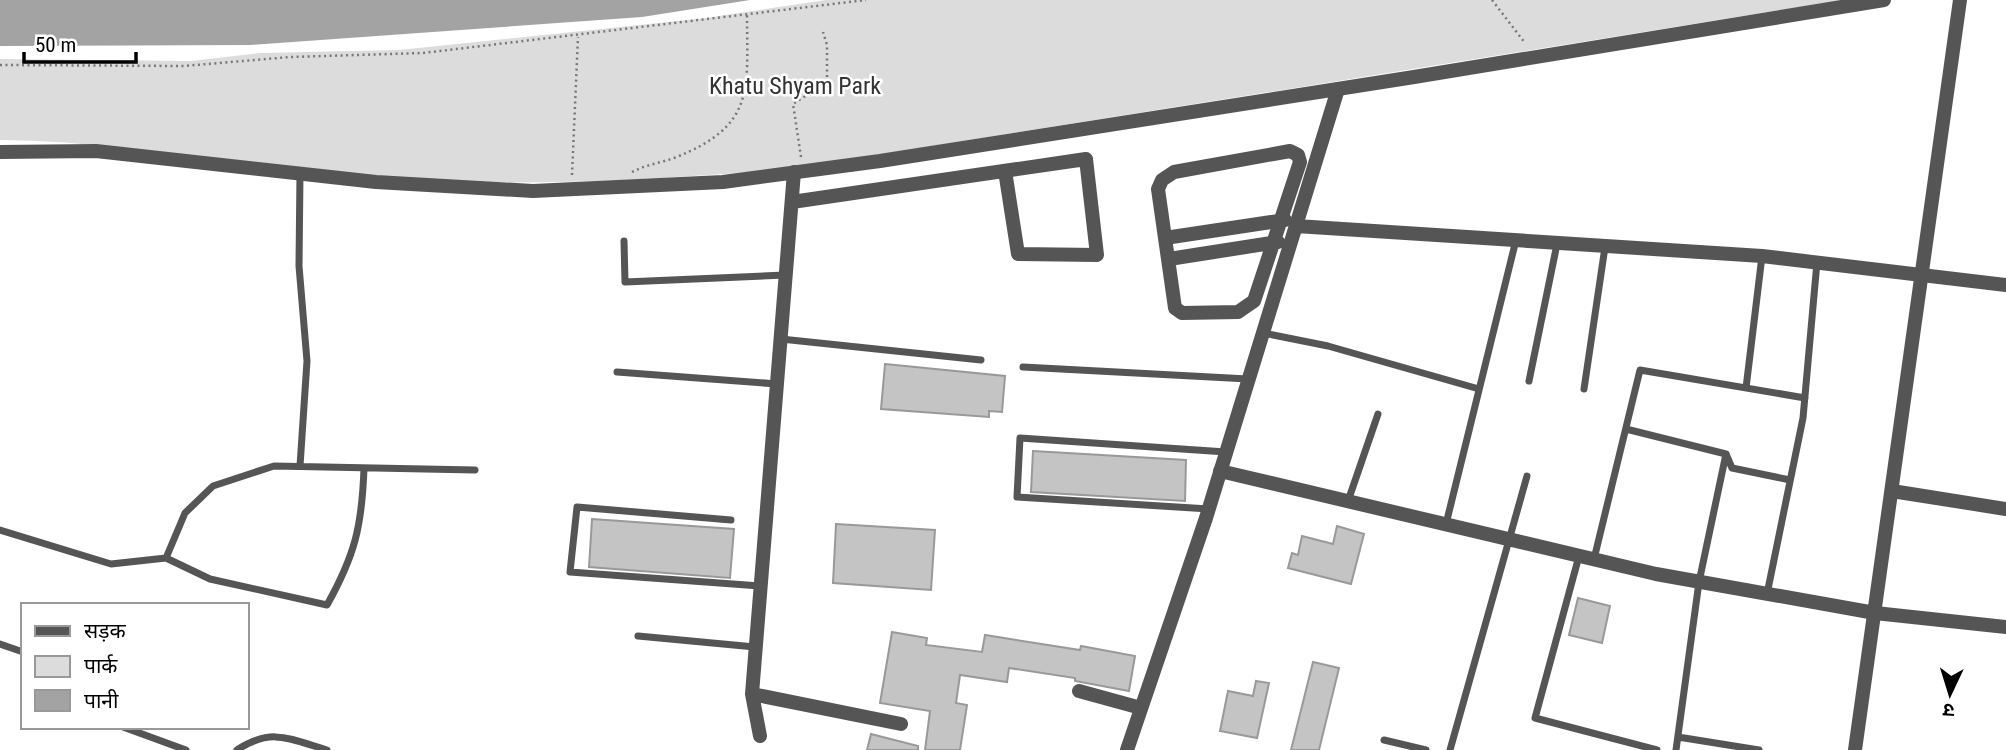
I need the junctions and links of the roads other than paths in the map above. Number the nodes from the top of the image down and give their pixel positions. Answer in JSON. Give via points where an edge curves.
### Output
{"nodes":[{"id":1,"x":1884,"y":0,"type":"edge"},
{"id":2,"x":1960,"y":0,"type":"edge"},
{"id":3,"x":1338,"y":89,"type":"junction"},
{"id":4,"x":0,"y":152,"type":"edge"},
{"id":5,"x":1005,"y":171,"type":"junction"},
{"id":6,"x":799,"y":172,"type":"junction"},
{"id":7,"x":300,"y":174,"type":"junction"},
{"id":8,"x":792,"y":202,"type":"junction"},
{"id":9,"x":1280,"y":220,"type":"junction"},
{"id":10,"x":1296,"y":227,"type":"junction"},
{"id":11,"x":1165,"y":238,"type":"junction"},
{"id":12,"x":1516,"y":240,"type":"junction"},
{"id":13,"x":624,"y":241,"type":"dead end"},
{"id":14,"x":1272,"y":242,"type":"junction"},
{"id":15,"x":1558,"y":243,"type":"junction"},
{"id":16,"x":1605,"y":246,"type":"junction"},
{"id":17,"x":1762,"y":256,"type":"junction"},
{"id":18,"x":1168,"y":259,"type":"junction"},
{"id":19,"x":1817,"y":261,"type":"junction"},
{"id":20,"x":1923,"y":273,"type":"junction"},
{"id":21,"x":786,"y":275,"type":"junction"},
{"id":22,"x":2006,"y":285,"type":"edge"},
{"id":23,"x":1263,"y":333,"type":"junction"},
{"id":24,"x":781,"y":339,"type":"junction"},
{"id":25,"x":981,"y":360,"type":"dead end"},
{"id":26,"x":1023,"y":367,"type":"dead end"},
{"id":27,"x":617,"y":372,"type":"dead end"},
{"id":28,"x":1249,"y":379,"type":"junction"},
{"id":29,"x":1529,"y":381,"type":"dead end"},
{"id":30,"x":777,"y":384,"type":"junction"},
{"id":31,"x":1745,"y":388,"type":"junction"},
{"id":32,"x":1479,"y":389,"type":"junction"},
{"id":33,"x":1584,"y":389,"type":"dead end"},
{"id":34,"x":1805,"y":398,"type":"junction"},
{"id":35,"x":1378,"y":414,"type":"dead end"},
{"id":36,"x":1626,"y":429,"type":"junction"},
{"id":37,"x":1226,"y":452,"type":"junction"},
{"id":38,"x":1726,"y":454,"type":"junction"},
{"id":39,"x":300,"y":466,"type":"junction"},
{"id":40,"x":364,"y":468,"type":"junction"},
{"id":41,"x":475,"y":470,"type":"dead end"},
{"id":42,"x":1220,"y":471,"type":"junction"},
{"id":43,"x":1527,"y":476,"type":"dead end"},
{"id":44,"x":1790,"y":481,"type":"junction"},
{"id":45,"x":1892,"y":491,"type":"junction"},
{"id":46,"x":1348,"y":501,"type":"junction"},
{"id":47,"x":1209,"y":509,"type":"junction"},
{"id":48,"x":2006,"y":509,"type":"edge"},
{"id":49,"x":731,"y":520,"type":"dead end"},
{"id":50,"x":1446,"y":524,"type":"junction"},
{"id":51,"x":0,"y":530,"type":"edge"},
{"id":52,"x":1511,"y":540,"type":"junction"},
{"id":53,"x":1579,"y":556,"type":"junction"},
{"id":54,"x":166,"y":558,"type":"junction"},
{"id":55,"x":1594,"y":559,"type":"junction"},
{"id":56,"x":1699,"y":582,"type":"junction"},
{"id":57,"x":761,"y":586,"type":"junction"},
{"id":58,"x":1767,"y":594,"type":"junction"},
{"id":59,"x":1875,"y":613,"type":"junction"},
{"id":60,"x":2006,"y":627,"type":"edge"},
{"id":61,"x":638,"y":636,"type":"dead end"},
{"id":62,"x":0,"y":644,"type":"edge"},
{"id":63,"x":756,"y":647,"type":"junction"},
{"id":64,"x":21,"y":651,"type":"edge"},
{"id":65,"x":1079,"y":691,"type":"dead end"},
{"id":66,"x":752,"y":694,"type":"junction"},
{"id":67,"x":1141,"y":708,"type":"junction"},
{"id":68,"x":901,"y":724,"type":"dead end"},
{"id":69,"x":128,"y":729,"type":"edge"},
{"id":70,"x":760,"y":736,"type":"dead end"},
{"id":71,"x":1678,"y":737,"type":"junction"},
{"id":72,"x":1384,"y":740,"type":"dead end"},
{"id":73,"x":186,"y":750,"type":"edge"},
{"id":74,"x":237,"y":750,"type":"edge"},
{"id":75,"x":327,"y":750,"type":"edge"},
{"id":76,"x":1127,"y":750,"type":"edge"},
{"id":77,"x":1426,"y":750,"type":"edge"},
{"id":78,"x":1450,"y":750,"type":"edge"},
{"id":79,"x":1657,"y":750,"type":"edge"},
{"id":80,"x":1676,"y":750,"type":"edge"},
{"id":81,"x":1759,"y":750,"type":"edge"},
{"id":82,"x":1855,"y":750,"type":"edge"}],
"edges":[{"from":1,"to":3,"type":"street"},
{"from":2,"to":20,"type":"street"},
{"from":3,"to":6,"type":"street"},
{"from":3,"to":10,"type":"street"},
{"from":4,"to":7,"type":"street","via":[[96,151]]},
{"from":5,"to":5,"type":"street","via":[[1086,159],[1097,255],[1018,254]]},
{"from":5,"to":8,"type":"street"},
{"from":6,"to":7,"type":"street","via":[[723,182],[533,191]]},
{"from":6,"to":8,"type":"street"},
{"from":7,"to":39,"type":"lane","via":[[299,266],[307,361]]},
{"from":8,"to":21,"type":"street"},
{"from":9,"to":10,"type":"street"},
{"from":9,"to":11,"type":"street"},
{"from":9,"to":11,"type":"street","via":[[1300,162],[1298,155],[1290,152],[1174,172],[1162,180],[1158,189]]},
{"from":9,"to":14,"type":"street"},
{"from":10,"to":12,"type":"street"},
{"from":10,"to":14,"type":"street"},
{"from":10,"to":23,"type":"street"},
{"from":11,"to":18,"type":"street"},
{"from":12,"to":15,"type":"street"},
{"from":12,"to":32,"type":"lane"},
{"from":13,"to":21,"type":"lane","via":[[625,282]]},
{"from":14,"to":18,"type":"street"},
{"from":14,"to":18,"type":"street","via":[[1254,301],[1238,312],[1182,313],[1175,308]]},
{"from":15,"to":16,"type":"street"},
{"from":15,"to":29,"type":"lane"},
{"from":16,"to":17,"type":"street"},
{"from":16,"to":33,"type":"lane"},
{"from":17,"to":19,"type":"street"},
{"from":17,"to":31,"type":"lane"},
{"from":19,"to":20,"type":"street"},
{"from":19,"to":34,"type":"lane"},
{"from":20,"to":22,"type":"street"},
{"from":20,"to":45,"type":"street"},
{"from":21,"to":24,"type":"street"},
{"from":23,"to":28,"type":"street"},
{"from":23,"to":32,"type":"lane","via":[[1328,346]]},
{"from":24,"to":25,"type":"lane"},
{"from":24,"to":30,"type":"street"},
{"from":26,"to":28,"type":"lane"},
{"from":27,"to":30,"type":"lane"},
{"from":28,"to":37,"type":"street"},
{"from":30,"to":57,"type":"street"},
{"from":31,"to":34,"type":"lane"},
{"from":31,"to":36,"type":"lane","via":[[1640,370]]},
{"from":32,"to":50,"type":"lane"},
{"from":34,"to":44,"type":"lane"},
{"from":35,"to":46,"type":"lane"},
{"from":36,"to":38,"type":"lane"},
{"from":36,"to":55,"type":"lane"},
{"from":37,"to":42,"type":"street"},
{"from":37,"to":47,"type":"lane","via":[[1020,438],[1017,497]]},
{"from":38,"to":44,"type":"lane","via":[[1732,468]]},
{"from":38,"to":56,"type":"lane"},
{"from":39,"to":40,"type":"lane"},
{"from":39,"to":54,"type":"lane","via":[[274,466],[213,486],[185,513]]},
{"from":40,"to":41,"type":"lane"},
{"from":40,"to":54,"type":"lane","via":[[362,517],[346,572],[327,606],[210,579]]},
{"from":42,"to":46,"type":"street"},
{"from":42,"to":47,"type":"street"},
{"from":43,"to":52,"type":"lane"},
{"from":44,"to":58,"type":"lane"},
{"from":45,"to":48,"type":"street"},
{"from":45,"to":59,"type":"street"},
{"from":46,"to":50,"type":"street"},
{"from":47,"to":67,"type":"street"},
{"from":49,"to":57,"type":"lane","via":[[577,508],[570,572]]},
{"from":50,"to":52,"type":"street"},
{"from":51,"to":54,"type":"lane","via":[[111,564]]},
{"from":52,"to":53,"type":"street"},
{"from":52,"to":78,"type":"lane"},
{"from":53,"to":55,"type":"street"},
{"from":53,"to":79,"type":"lane","via":[[1535,718]]},
{"from":55,"to":56,"type":"street"},
{"from":56,"to":58,"type":"street"},
{"from":56,"to":71,"type":"lane"},
{"from":57,"to":63,"type":"street"},
{"from":58,"to":59,"type":"street"},
{"from":59,"to":60,"type":"street"},
{"from":59,"to":82,"type":"street"},
{"from":61,"to":63,"type":"lane"},
{"from":62,"to":64,"type":"lane"},
{"from":63,"to":66,"type":"street"},
{"from":65,"to":67,"type":"street"},
{"from":66,"to":68,"type":"street"},
{"from":66,"to":70,"type":"street"},
{"from":67,"to":76,"type":"street"},
{"from":69,"to":73,"type":"lane"},
{"from":71,"to":80,"type":"lane"},
{"from":71,"to":81,"type":"lane"},
{"from":72,"to":77,"type":"lane"},
{"from":74,"to":75,"type":"lane","via":[[277,734]]}]}
